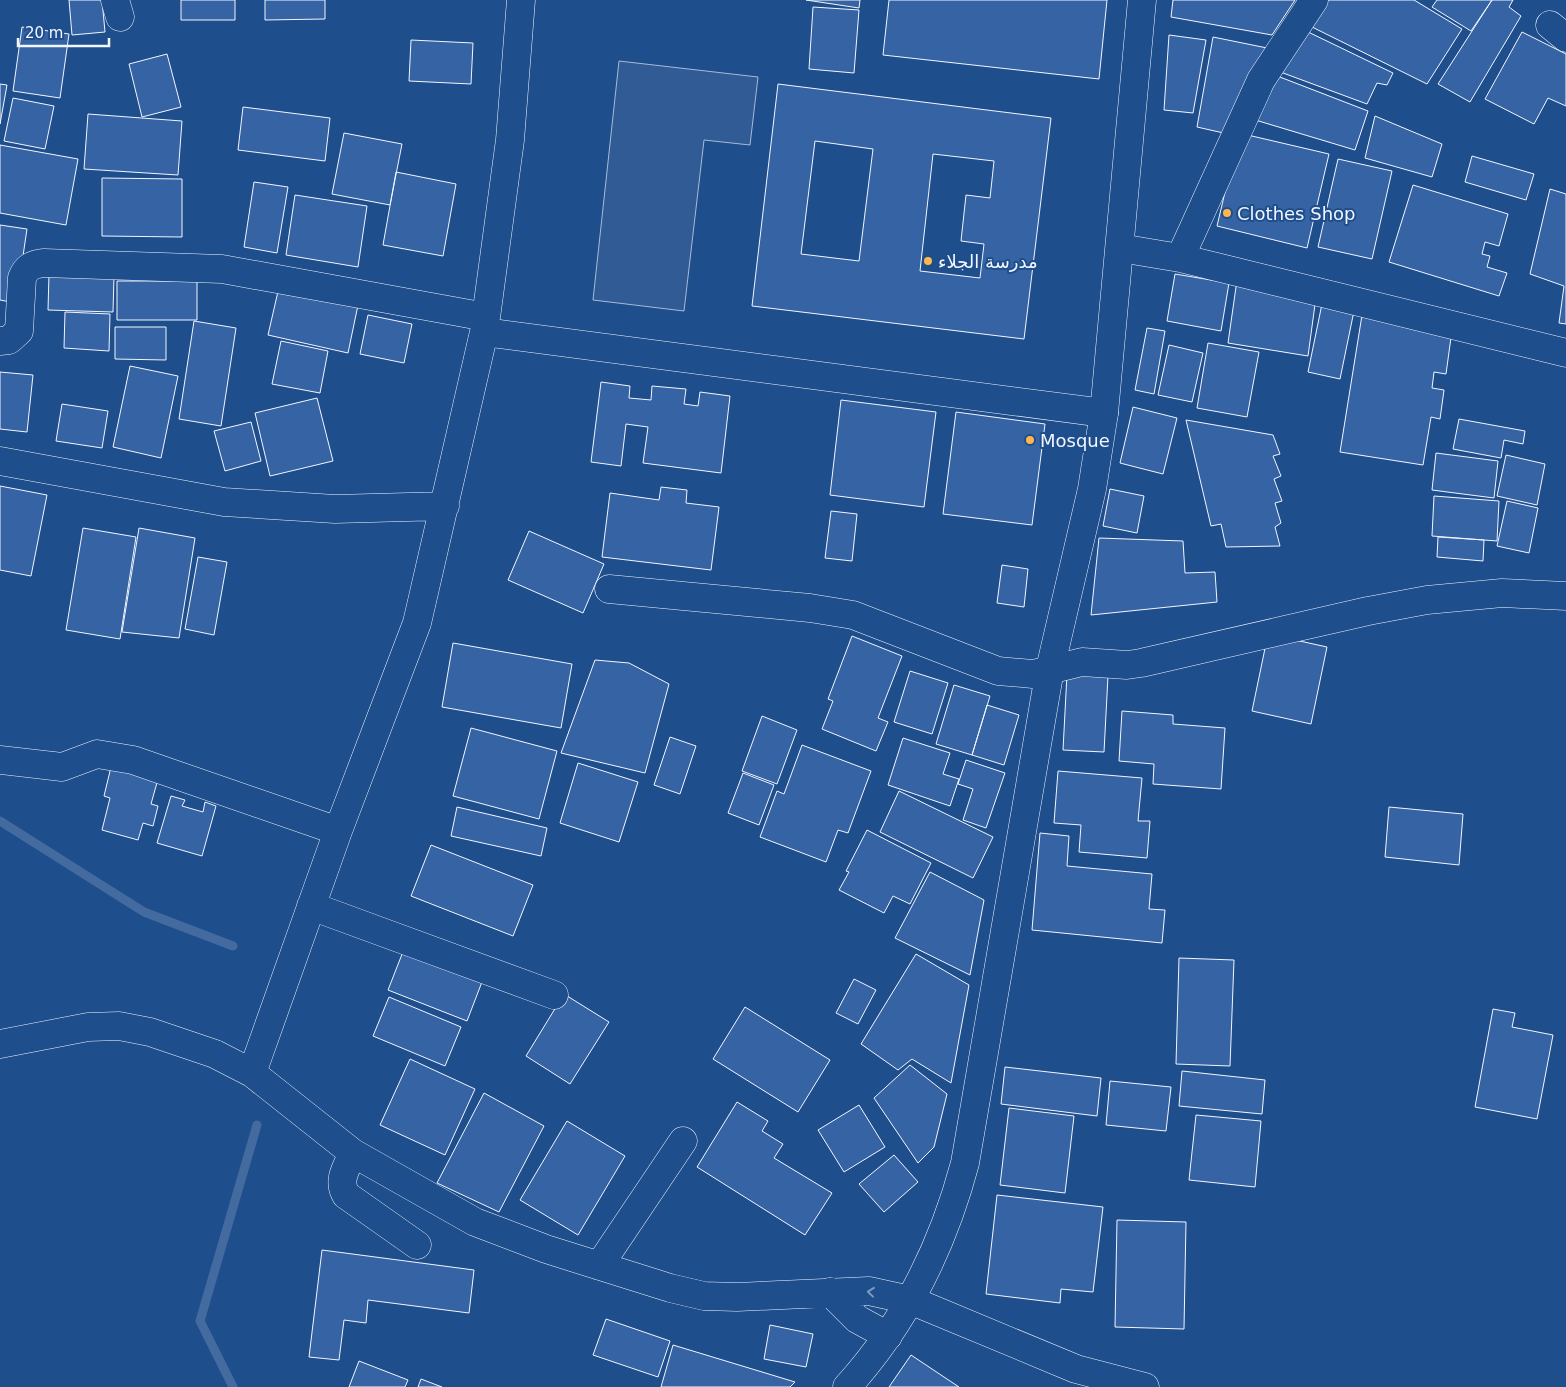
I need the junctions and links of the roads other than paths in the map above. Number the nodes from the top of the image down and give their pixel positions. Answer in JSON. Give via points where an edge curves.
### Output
{"nodes":[{"id":1,"x":521,"y":0,"type":"edge"},
{"id":2,"x":1142,"y":0,"type":"edge"},
{"id":3,"x":1314,"y":0,"type":"edge"},
{"id":4,"x":1120,"y":248,"type":"junction"},
{"id":5,"x":1180,"y":258,"type":"junction"},
{"id":6,"x":485,"y":325,"type":"junction"},
{"id":7,"x":0,"y":341,"type":"edge"},
{"id":8,"x":1566,"y":353,"type":"edge"},
{"id":9,"x":1104,"y":414,"type":"junction"},
{"id":10,"x":0,"y":461,"type":"edge"},
{"id":11,"x":445,"y":506,"type":"junction"},
{"id":12,"x":609,"y":589,"type":"dead end"},
{"id":13,"x":1566,"y":596,"type":"edge"},
{"id":14,"x":1050,"y":669,"type":"junction"},
{"id":15,"x":0,"y":760,"type":"edge"},
{"id":16,"x":338,"y":832,"type":"junction"},
{"id":17,"x":311,"y":906,"type":"junction"},
{"id":18,"x":554,"y":995,"type":"dead end"},
{"id":19,"x":0,"y":1044,"type":"edge"},
{"id":20,"x":252,"y":1073,"type":"junction"},
{"id":21,"x":684,"y":1141,"type":"dead end"},
{"id":22,"x":353,"y":1153,"type":"junction"},
{"id":23,"x":417,"y":1245,"type":"dead end"},
{"id":24,"x":600,"y":1266,"type":"junction"},
{"id":25,"x":830,"y":1292,"type":"junction"},
{"id":26,"x":910,"y":1300,"type":"junction"},
{"id":27,"x":888,"y":1336,"type":"junction"},
{"id":28,"x":847,"y":1387,"type":"edge"},
{"id":29,"x":1144,"y":1387,"type":"edge"}],
"edges":[{"from":1,"to":6,"type":"street","via":[[510,140]]},
{"from":2,"to":4,"type":"street"},
{"from":3,"to":5,"type":"street","via":[[1261,80]]},
{"from":4,"to":5,"type":"street"},
{"from":4,"to":9,"type":"street"},
{"from":5,"to":8,"type":"street"},
{"from":6,"to":7,"type":"street","via":[[222,270],[44,263],[30,266],[25,271],[18,331],[9,340]]},
{"from":6,"to":9,"type":"street"},
{"from":6,"to":11,"type":"street"},
{"from":9,"to":14,"type":"street","via":[[1092,489]]},
{"from":10,"to":11,"type":"street","via":[[224,502],[335,509]]},
{"from":11,"to":16,"type":"street","via":[[417,623]]},
{"from":12,"to":14,"type":"street","via":[[833,611],[853,615],[998,672],[1017,674]]},
{"from":13,"to":14,"type":"street","via":[[1502,593],[1427,600],[1141,663],[1082,662]]},
{"from":14,"to":26,"type":"street","via":[[965,1163],[944,1230]]},
{"from":15,"to":16,"type":"street","via":[[62,767],[98,754],[133,760]]},
{"from":16,"to":17,"type":"street"},
{"from":17,"to":18,"type":"street"},
{"from":17,"to":20,"type":"street"},
{"from":19,"to":20,"type":"street","via":[[88,1027],[119,1026],[150,1032],[215,1054]]},
{"from":20,"to":22,"type":"street"},
{"from":21,"to":24,"type":"street"},
{"from":22,"to":23,"type":"street","via":[[342,1176],[346,1195]]},
{"from":22,"to":24,"type":"street","via":[[475,1222]]},
{"from":24,"to":25,"type":"street","via":[[704,1296]]},
{"from":26,"to":25,"type":"street","one_way":true,"via":[[869,1291]]},
{"from":25,"to":27,"type":"street","via":[[857,1319]]},
{"from":26,"to":27,"type":"street"},
{"from":26,"to":29,"type":"street","via":[[1076,1369]]},
{"from":27,"to":28,"type":"street"}]}
